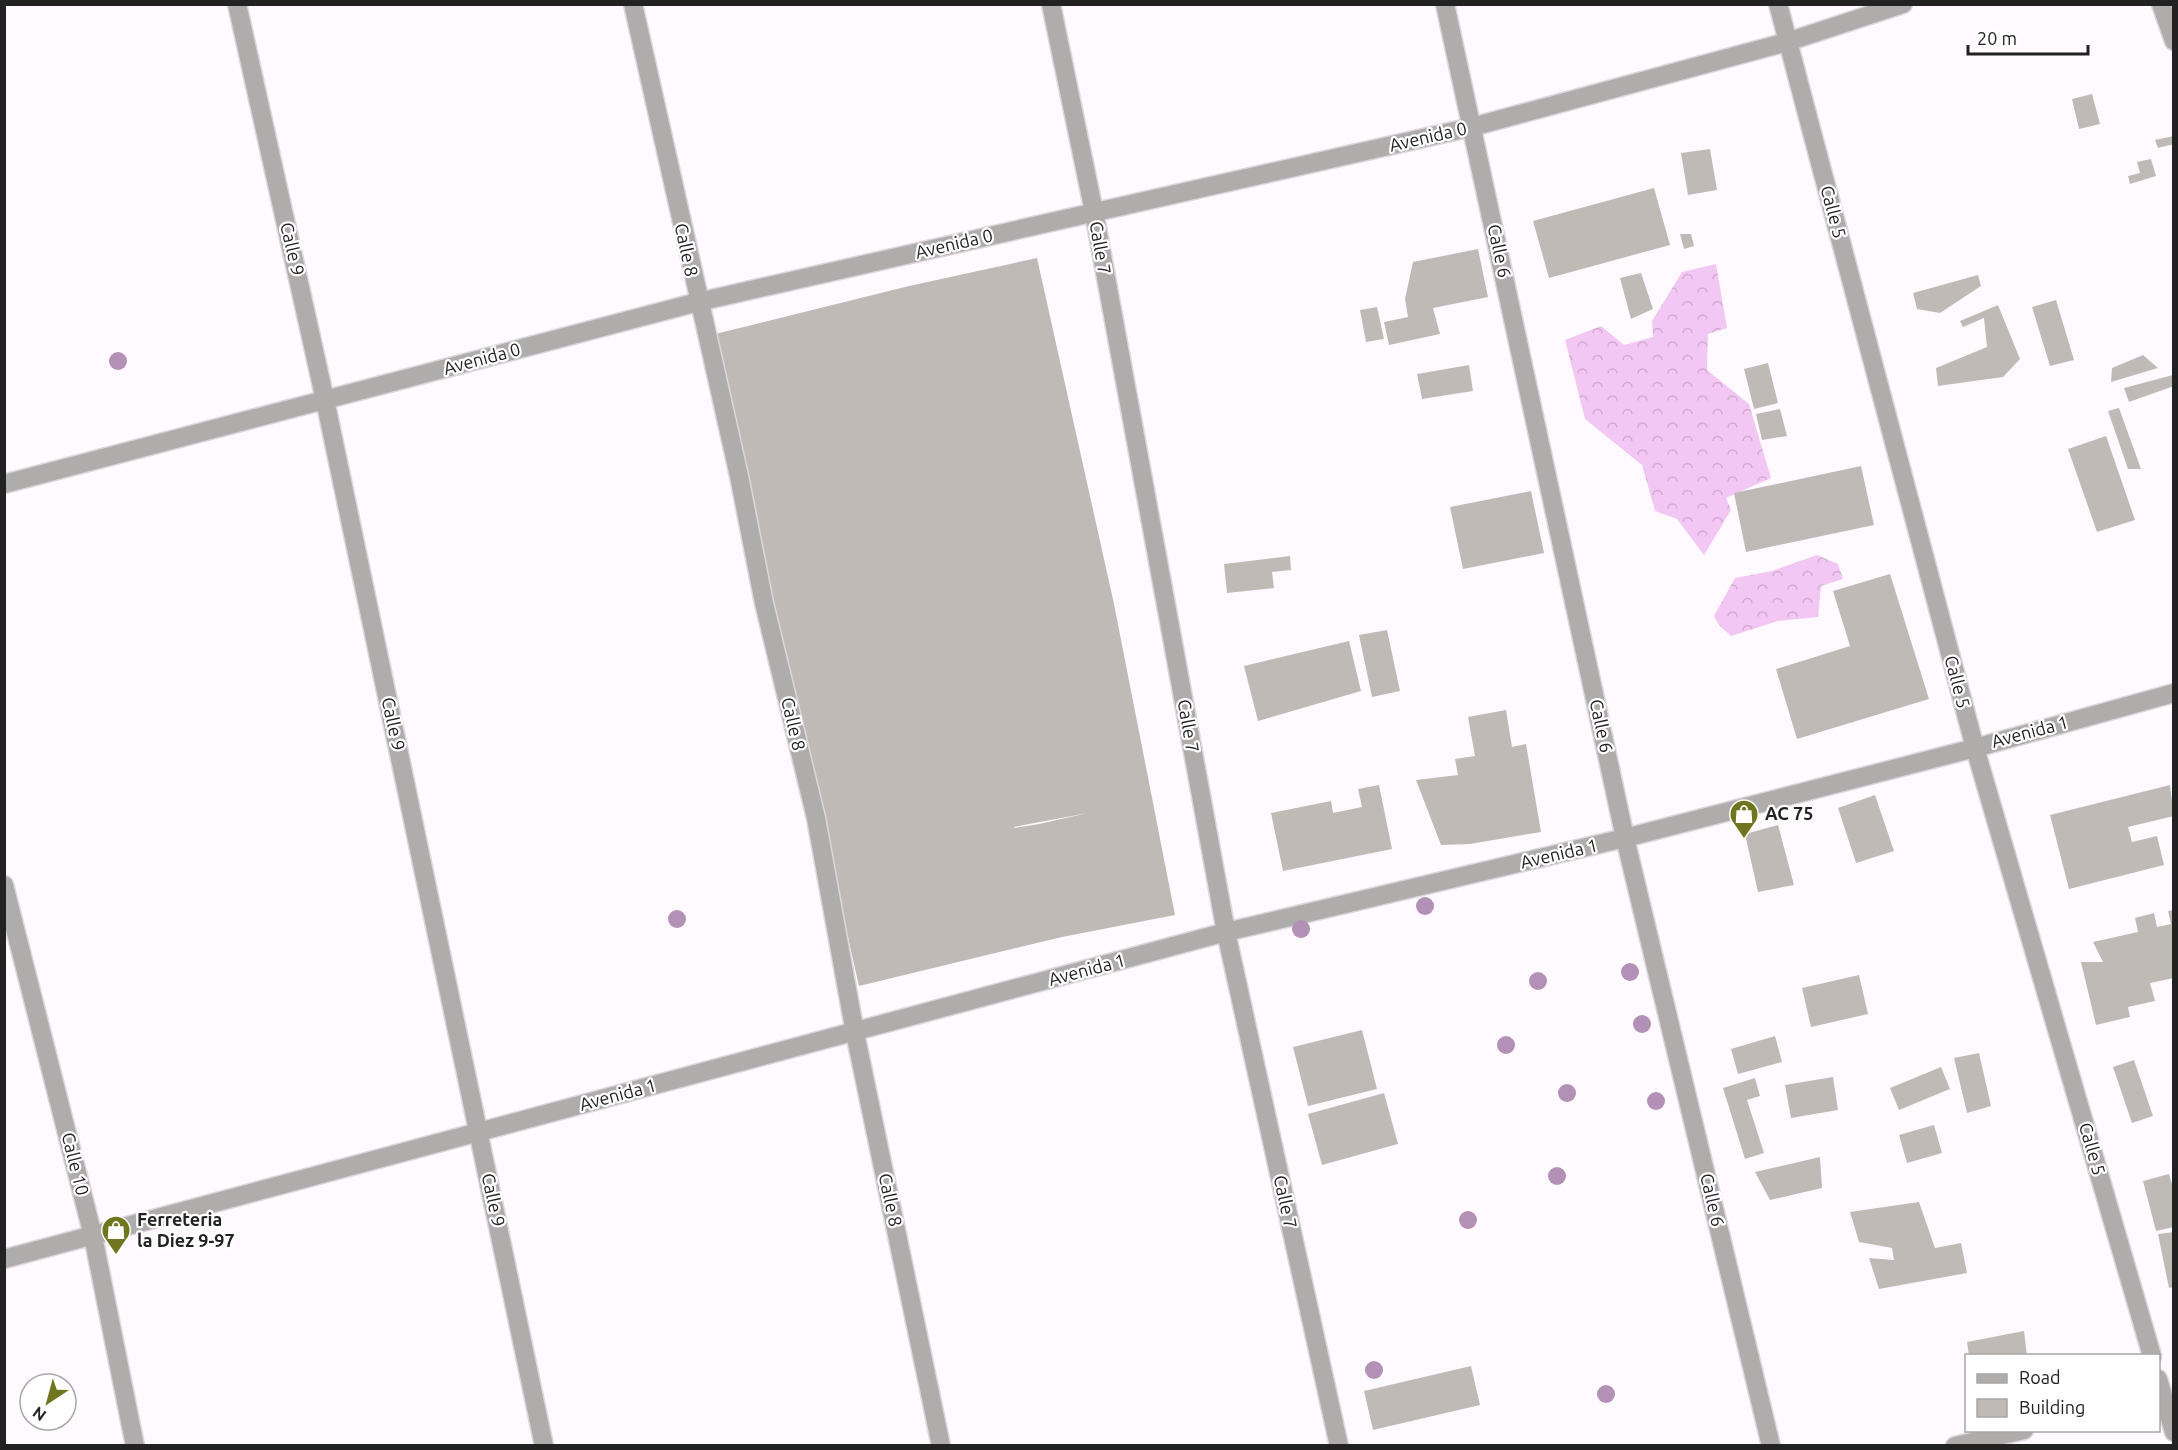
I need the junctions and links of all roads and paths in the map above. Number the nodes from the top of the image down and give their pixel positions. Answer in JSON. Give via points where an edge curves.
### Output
{"nodes":[{"id":1,"x":237,"y":4,"type":"edge"},
{"id":2,"x":633,"y":4,"type":"edge"},
{"id":3,"x":1051,"y":4,"type":"edge"},
{"id":4,"x":1445,"y":4,"type":"edge"},
{"id":5,"x":1778,"y":4,"type":"edge"},
{"id":6,"x":1903,"y":4,"type":"edge"},
{"id":7,"x":2161,"y":4,"type":"edge"},
{"id":8,"x":2174,"y":41,"type":"edge"},
{"id":9,"x":1787,"y":42,"type":"junction"},
{"id":10,"x":1473,"y":127,"type":"junction"},
{"id":11,"x":1094,"y":212,"type":"junction"},
{"id":12,"x":698,"y":302,"type":"junction"},
{"id":13,"x":325,"y":400,"type":"junction"},
{"id":14,"x":4,"y":484,"type":"edge"},
{"id":15,"x":2174,"y":693,"type":"edge"},
{"id":16,"x":1975,"y":748,"type":"junction"},
{"id":17,"x":1625,"y":838,"type":"junction"},
{"id":18,"x":4,"y":885,"type":"edge"},
{"id":19,"x":1226,"y":932,"type":"junction"},
{"id":20,"x":855,"y":1033,"type":"junction"},
{"id":21,"x":478,"y":1132,"type":"junction"},
{"id":22,"x":93,"y":1236,"type":"junction"},
{"id":23,"x":4,"y":1259,"type":"edge"},
{"id":24,"x":2151,"y":1354,"type":"edge"},
{"id":25,"x":2160,"y":1384,"type":"edge"},
{"id":26,"x":2166,"y":1400,"type":"edge"},
{"id":27,"x":2019,"y":1432,"type":"edge"},
{"id":28,"x":2174,"y":1432,"type":"edge"},
{"id":29,"x":135,"y":1446,"type":"edge"},
{"id":30,"x":544,"y":1446,"type":"edge"},
{"id":31,"x":941,"y":1446,"type":"edge"},
{"id":32,"x":1339,"y":1446,"type":"edge"},
{"id":33,"x":1771,"y":1446,"type":"edge"},
{"id":34,"x":1955,"y":1446,"type":"edge"}],
"edges":[{"from":1,"to":13,"type":"street","name":"Calle 9"},
{"from":2,"to":12,"type":"street","name":"Calle 8"},
{"from":3,"to":11,"type":"street","name":"Calle 7"},
{"from":4,"to":10,"type":"street","name":"Calle 6"},
{"from":5,"to":9,"type":"street","name":"Calle 5"},
{"from":6,"to":9,"type":"street","name":"Avenida 0"},
{"from":7,"to":8,"type":"street"},
{"from":9,"to":10,"type":"street","name":"Avenida 0"},
{"from":9,"to":16,"type":"street","name":"Calle 5"},
{"from":10,"to":11,"type":"street","name":"Avenida 0"},
{"from":10,"to":17,"type":"street","name":"Calle 6"},
{"from":11,"to":12,"type":"street","name":"Avenida 0"},
{"from":11,"to":19,"type":"street","name":"Calle 7"},
{"from":12,"to":13,"type":"street","name":"Avenida 0"},
{"from":12,"to":20,"type":"street","name":"Calle 8","via":[[816,818]]},
{"from":13,"to":14,"type":"street","name":"Avenida 0"},
{"from":13,"to":21,"type":"street","name":"Calle 9"},
{"from":15,"to":16,"type":"street","name":"Avenida 1"},
{"from":16,"to":17,"type":"street","name":"Avenida 1"},
{"from":16,"to":24,"type":"street","name":"Calle 5"},
{"from":17,"to":19,"type":"street","name":"Avenida 1"},
{"from":17,"to":33,"type":"street","name":"Calle 6"},
{"from":18,"to":22,"type":"street","name":"Calle 10"},
{"from":19,"to":20,"type":"street","name":"Avenida 1"},
{"from":19,"to":32,"type":"street","name":"Calle 7"},
{"from":20,"to":21,"type":"street","name":"Avenida 1"},
{"from":20,"to":31,"type":"street","name":"Calle 8"},
{"from":21,"to":22,"type":"street","name":"Avenida 1"},
{"from":21,"to":30,"type":"street","name":"Calle 9"},
{"from":22,"to":23,"type":"street","name":"Avenida 1"},
{"from":22,"to":29,"type":"street","name":"Calle 10"},
{"from":25,"to":26,"type":"street"},
{"from":26,"to":28,"type":"street"},
{"from":27,"to":34,"type":"street"}]}
